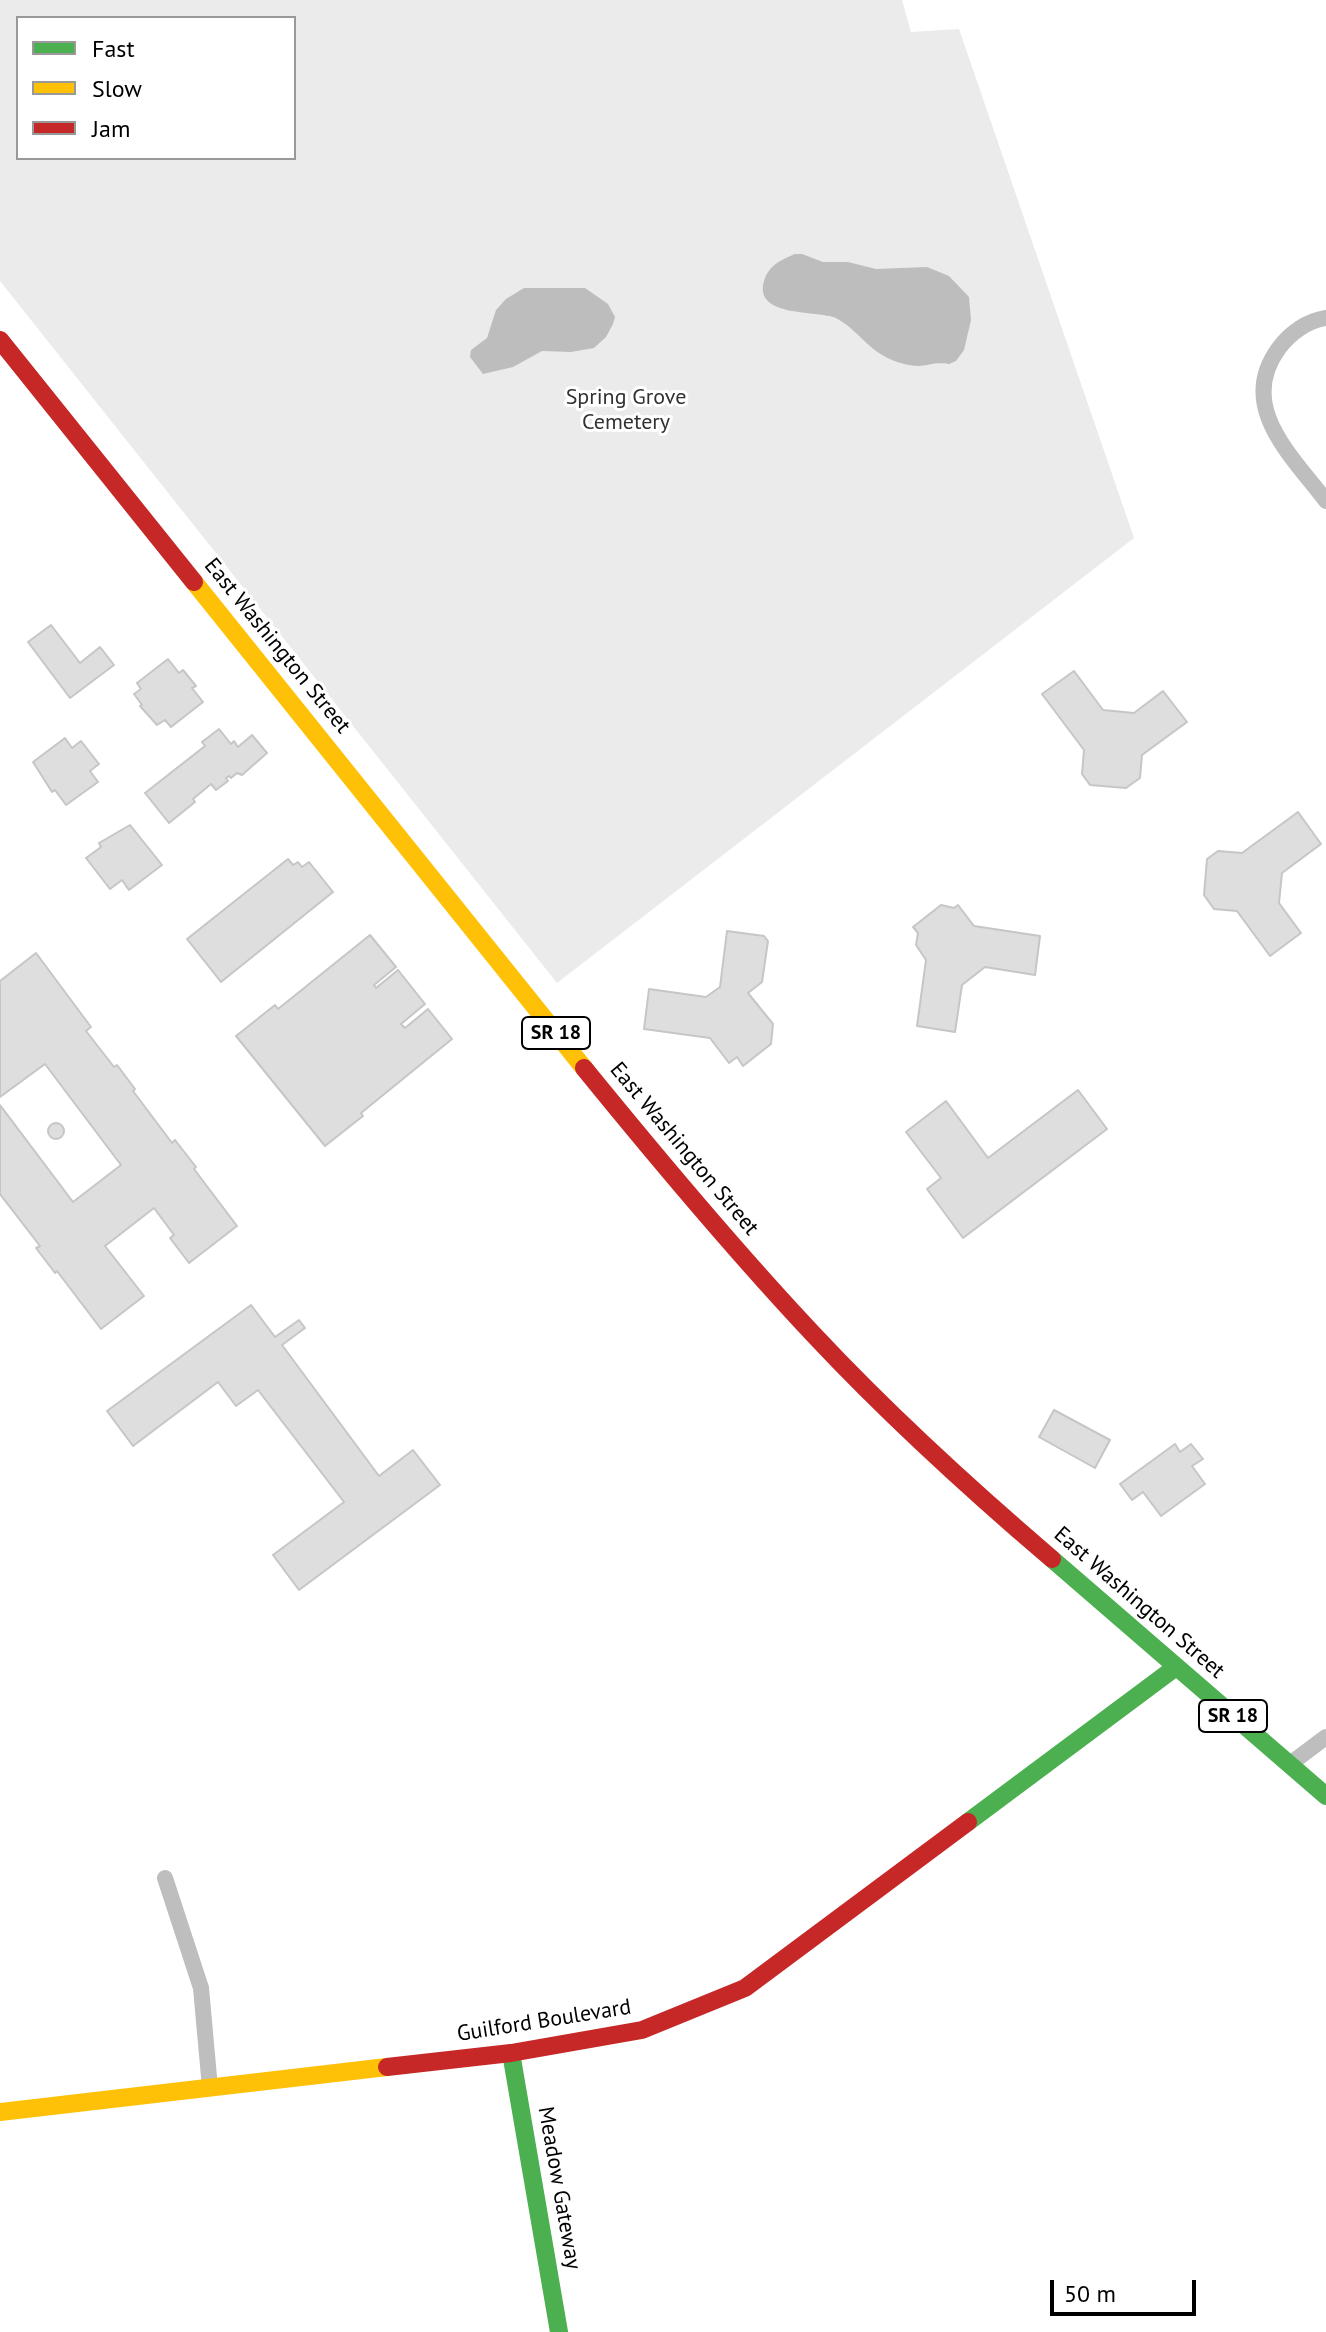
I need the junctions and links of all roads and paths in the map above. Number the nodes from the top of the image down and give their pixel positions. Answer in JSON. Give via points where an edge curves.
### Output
{"nodes":[{"id":1,"x":1326,"y":318,"type":"edge"},
{"id":2,"x":0,"y":340,"type":"edge"},
{"id":3,"x":1326,"y":501,"type":"edge"},
{"id":4,"x":1176,"y":1667,"type":"junction"},
{"id":5,"x":1326,"y":1737,"type":"edge"},
{"id":6,"x":1290,"y":1764,"type":"junction"},
{"id":7,"x":1326,"y":1796,"type":"edge"},
{"id":8,"x":165,"y":1878,"type":"dead end"},
{"id":9,"x":511,"y":2053,"type":"junction"},
{"id":10,"x":210,"y":2088,"type":"junction"},
{"id":11,"x":0,"y":2112,"type":"edge"},
{"id":12,"x":559,"y":2332,"type":"edge"}],
"edges":[{"from":1,"to":3,"type":"street","via":[[1302,326],[1285,340],[1272,357],[1263,391],[1272,430]]},
{"from":2,"to":4,"type":"main road","name":"East Washington Street","number":"SR 18","via":[[695,1202],[896,1417]]},
{"from":4,"to":6,"type":"main road","name":"East Washington Street","number":"SR 18"},
{"from":4,"to":9,"type":"main road","name":"Guilford Boulevard","via":[[745,1988],[642,2030]]},
{"from":5,"to":6,"type":"street"},
{"from":6,"to":7,"type":"main road","name":"East Washington Street","number":"SR 18"},
{"from":8,"to":10,"type":"street","via":[[201,1988]]},
{"from":9,"to":10,"type":"main road","name":"Guilford Boulevard"},
{"from":9,"to":12,"type":"main road","name":"Meadow Gateway"},
{"from":10,"to":11,"type":"main road","name":"Guilford Boulevard"}]}
